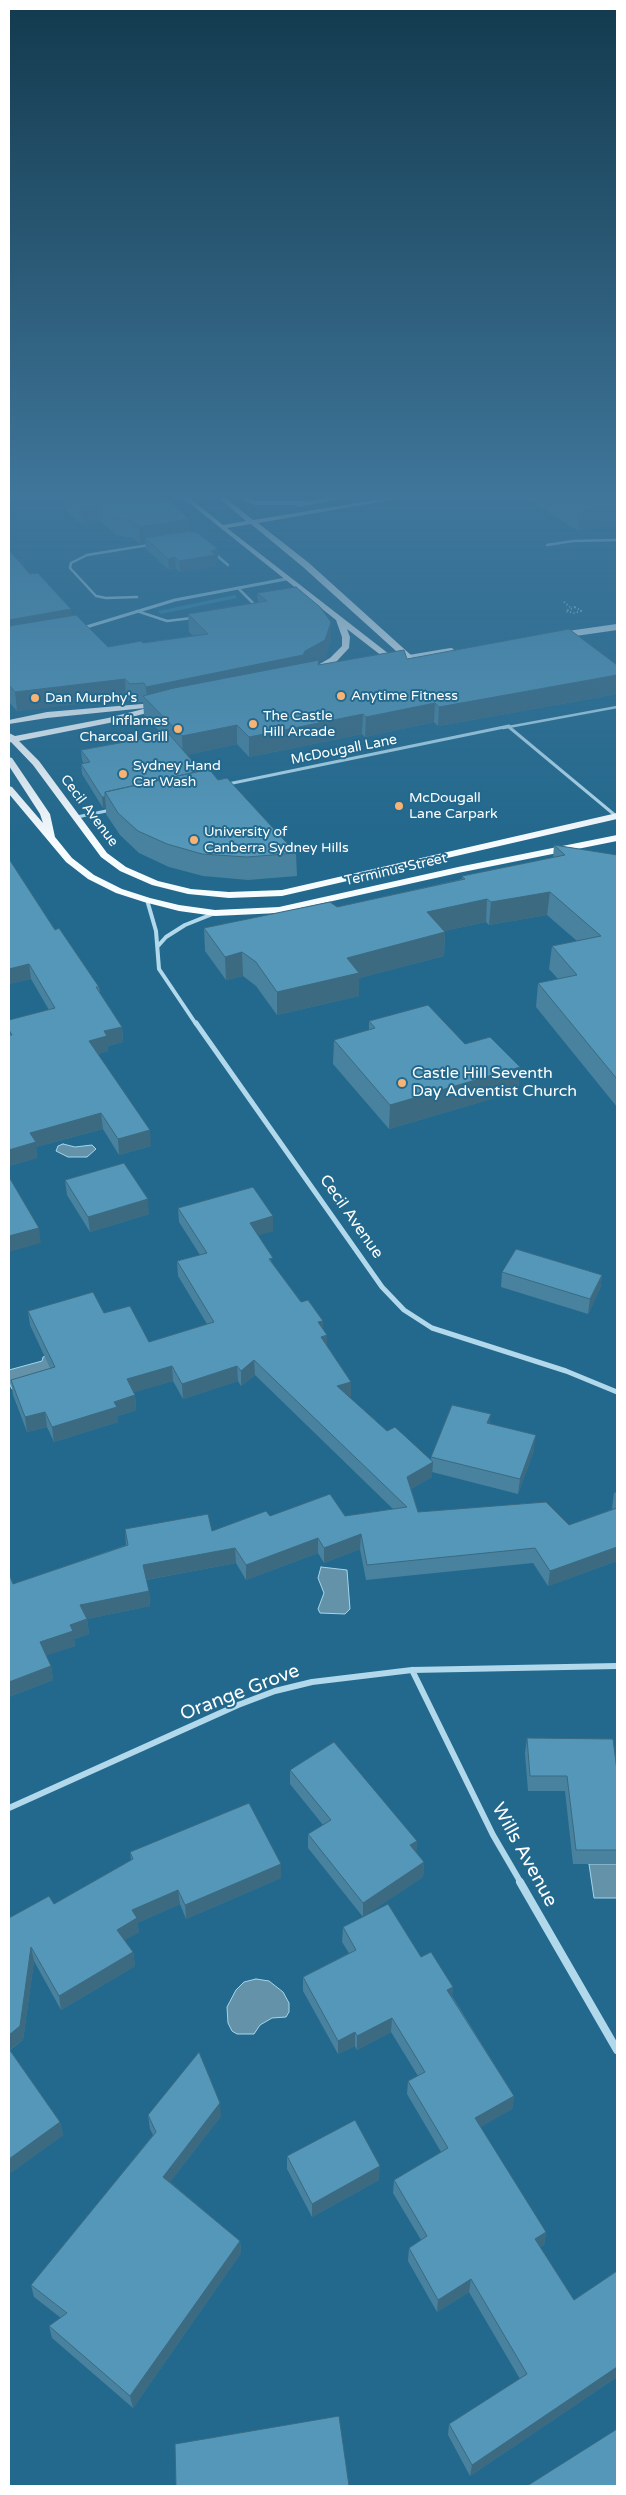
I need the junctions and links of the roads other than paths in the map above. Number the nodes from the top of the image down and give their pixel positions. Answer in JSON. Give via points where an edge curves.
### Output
{"nodes":[{"id":1,"x":329,"y":610,"type":"edge"},
{"id":2,"x":356,"y":610,"type":"edge"},
{"id":3,"x":137,"y":611,"type":"joint"},
{"id":4,"x":197,"y":617,"type":"edge"},
{"id":5,"x":339,"y":618,"type":"junction"},
{"id":6,"x":617,"y":627,"type":"edge"},
{"id":7,"x":81,"y":628,"type":"edge"},
{"id":8,"x":556,"y":636,"type":"edge"},
{"id":9,"x":459,"y":650,"type":"edge"},
{"id":10,"x":409,"y":658,"type":"junction"},
{"id":11,"x":394,"y":661,"type":"junction"},
{"id":12,"x":378,"y":664,"type":"edge"},
{"id":13,"x":326,"y":674,"type":"edge"},
{"id":14,"x":617,"y":707,"type":"edge"},
{"id":15,"x":9,"y":722,"type":"edge"},
{"id":16,"x":509,"y":727,"type":"junction"},
{"id":17,"x":10,"y":738,"type":"edge"},
{"id":18,"x":9,"y":760,"type":"edge"},
{"id":19,"x":220,"y":786,"type":"edge"},
{"id":20,"x":9,"y":789,"type":"edge"},
{"id":21,"x":115,"y":809,"type":"edge"},
{"id":22,"x":77,"y":817,"type":"junction"},
{"id":23,"x":617,"y":817,"type":"edge"},
{"id":24,"x":617,"y":838,"type":"edge"},
{"id":25,"x":51,"y":839,"type":"junction"},
{"id":26,"x":191,"y":892,"type":"joint"},
{"id":27,"x":147,"y":900,"type":"junction"},
{"id":28,"x":215,"y":913,"type":"junction"},
{"id":29,"x":158,"y":946,"type":"junction"},
{"id":30,"x":617,"y":1392,"type":"edge"},
{"id":31,"x":617,"y":1666,"type":"edge"},
{"id":32,"x":412,"y":1670,"type":"junction"},
{"id":33,"x":9,"y":1808,"type":"edge"},
{"id":34,"x":617,"y":2050,"type":"edge"}],
"edges":[{"from":1,"to":5,"type":"main road"},
{"from":2,"to":10,"type":"main road"},
{"from":3,"to":4,"type":"lane","via":[[167,621]]},
{"from":3,"to":7,"type":"street"},
{"from":5,"to":11,"type":"main road"},
{"from":5,"to":13,"type":"main road","via":[[346,637],[343,651],[307,676]]},
{"from":6,"to":8,"type":"street"},
{"from":9,"to":10,"type":"street"},
{"from":10,"to":11,"type":"main road"},
{"from":11,"to":12,"type":"main road"},
{"from":14,"to":16,"type":"lane","name":"McDougall Lane"},
{"from":15,"to":17,"type":"main road","via":[[54,714],[165,704],[109,720]]},
{"from":16,"to":19,"type":"lane","name":"McDougall Lane"},
{"from":16,"to":23,"type":"lane"},
{"from":17,"to":22,"type":"main road","name":"Cecil Avenue","via":[[36,763]]},
{"from":18,"to":25,"type":"main road","via":[[45,814]]},
{"from":20,"to":25,"type":"main road"},
{"from":21,"to":22,"type":"lane"},
{"from":22,"to":26,"type":"main road","name":"Cecil Avenue","via":[[104,855],[123,869],[155,883]]},
{"from":23,"to":26,"type":"main road","name":"Terminus Street","via":[[282,893],[229,895]]},
{"from":24,"to":28,"type":"main road","name":"Terminus Street","via":[[279,910]]},
{"from":25,"to":27,"type":"main road","via":[[91,878]]},
{"from":27,"to":28,"type":"main road","name":"Terminus Street"},
{"from":27,"to":29,"type":"street","name":"Cecil Avenue"},
{"from":28,"to":29,"type":"street","via":[[185,925]]},
{"from":29,"to":30,"type":"street","name":"Cecil Avenue","via":[[159,969],[170,987],[382,1287],[404,1310],[432,1328],[566,1371]]},
{"from":31,"to":32,"type":"street","name":"Orange Grove"},
{"from":32,"to":33,"type":"street","name":"Orange Grove","via":[[312,1682],[275,1691]]},
{"from":32,"to":34,"type":"street","name":"Wills Avenue","via":[[492,1835]]}]}
